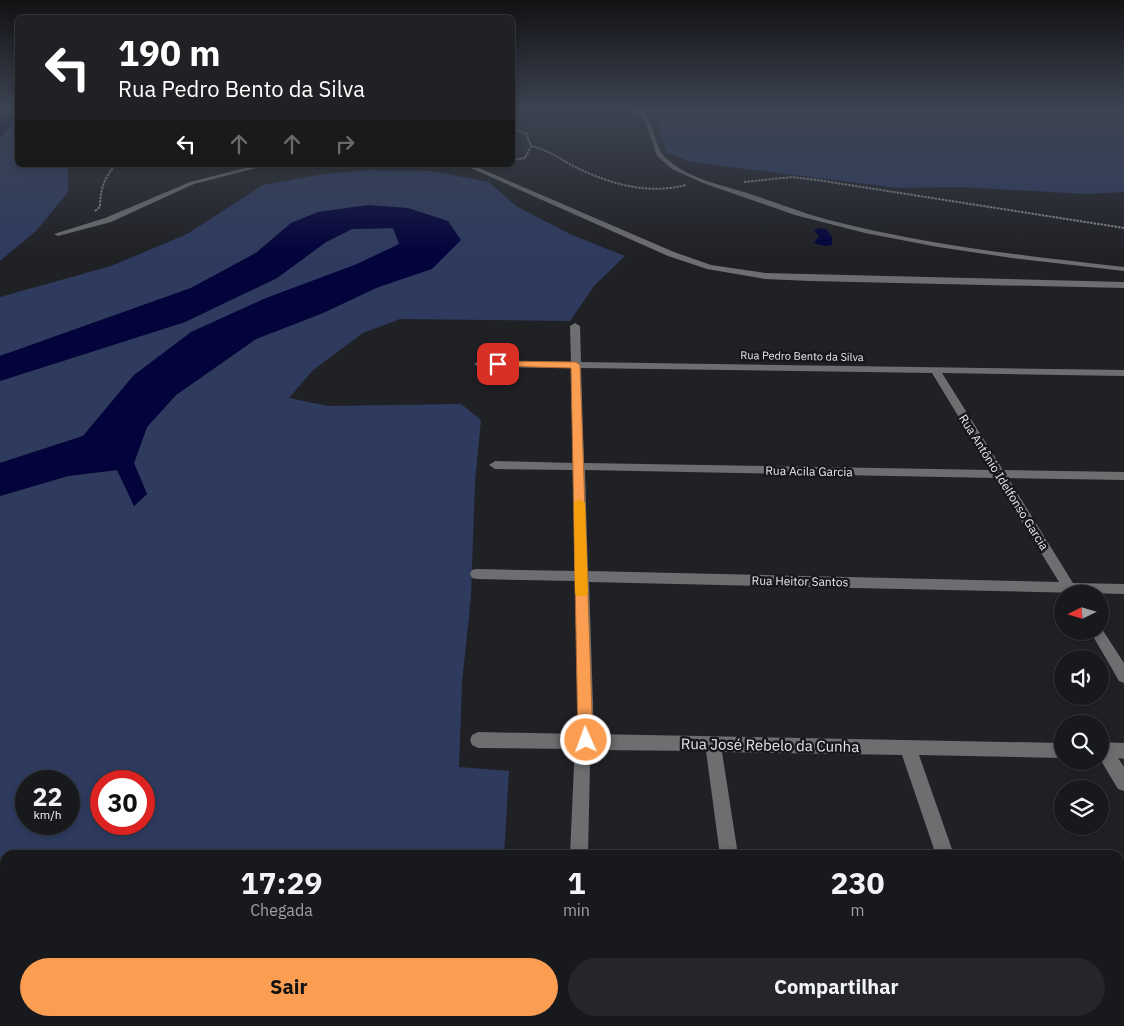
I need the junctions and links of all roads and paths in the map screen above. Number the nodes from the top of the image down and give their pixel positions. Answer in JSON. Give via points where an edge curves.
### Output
{"nodes":[{"id":1,"x":562,"y":158,"type":"edge"},
{"id":2,"x":662,"y":158,"type":"edge"},
{"id":3,"x":114,"y":167,"type":"edge"},
{"id":4,"x":241,"y":167,"type":"edge"},
{"id":5,"x":473,"y":167,"type":"edge"},
{"id":6,"x":701,"y":180,"type":"junction"},
{"id":7,"x":736,"y":181,"type":"dead end"},
{"id":8,"x":1124,"y":228,"type":"edge"},
{"id":9,"x":74,"y":230,"type":"junction"},
{"id":10,"x":58,"y":234,"type":"dead end"},
{"id":11,"x":1112,"y":268,"type":"junction"},
{"id":12,"x":1124,"y":269,"type":"edge"},
{"id":13,"x":1124,"y":279,"type":"edge"},
{"id":14,"x":1124,"y":285,"type":"edge"},
{"id":15,"x":575,"y":326,"type":"dead end"},
{"id":16,"x":479,"y":364,"type":"dead end"},
{"id":17,"x":576,"y":365,"type":"junction"},
{"id":18,"x":935,"y":370,"type":"junction"},
{"id":19,"x":1124,"y":373,"type":"edge"},
{"id":20,"x":495,"y":465,"type":"dead end"},
{"id":21,"x":578,"y":466,"type":"junction"},
{"id":22,"x":999,"y":474,"type":"junction"},
{"id":23,"x":1124,"y":476,"type":"edge"},
{"id":24,"x":477,"y":574,"type":"dead end"},
{"id":25,"x":581,"y":576,"type":"junction"},
{"id":26,"x":1067,"y":585,"type":"edge"},
{"id":27,"x":1124,"y":589,"type":"edge"},
{"id":28,"x":1054,"y":590,"type":"edge"},
{"id":29,"x":1109,"y":590,"type":"edge"},
{"id":30,"x":1102,"y":640,"type":"edge"},
{"id":31,"x":1124,"y":676,"type":"edge"},
{"id":32,"x":478,"y":740,"type":"dead end"},
{"id":33,"x":586,"y":740,"type":"junction"},
{"id":34,"x":712,"y":744,"type":"junction"},
{"id":35,"x":908,"y":747,"type":"junction"},
{"id":36,"x":1054,"y":750,"type":"edge"},
{"id":37,"x":1109,"y":750,"type":"edge"},
{"id":38,"x":1124,"y":751,"type":"edge"},
{"id":39,"x":1109,"y":760,"type":"edge"},
{"id":40,"x":1124,"y":783,"type":"edge"},
{"id":41,"x":579,"y":850,"type":"edge"},
{"id":42,"x":728,"y":850,"type":"edge"},
{"id":43,"x":943,"y":850,"type":"edge"}],
"edges":[{"from":1,"to":6,"type":"path","via":[[629,187],[671,191]]},
{"from":2,"to":6,"type":"street"},
{"from":3,"to":9,"type":"path","via":[[102,182],[100,207],[76,222]]},
{"from":4,"to":9,"type":"street","via":[[192,183],[108,220]]},
{"from":5,"to":14,"type":"street","via":[[671,254],[739,273],[810,278]]},
{"from":6,"to":11,"type":"street","via":[[827,222],[942,245]]},
{"from":7,"to":8,"type":"path","via":[[792,177],[817,180]]},
{"from":9,"to":10,"type":"street"},
{"from":11,"to":12,"type":"street"},
{"from":11,"to":13,"type":"street"},
{"from":15,"to":17,"type":"street"},
{"from":16,"to":17,"type":"street","name":"Rua Pedro Bento da Silva"},
{"from":17,"to":18,"type":"street","name":"Rua Pedro Bento da Silva"},
{"from":17,"to":21,"type":"street"},
{"from":18,"to":19,"type":"street","name":"Rua Pedro Bento da Silva"},
{"from":18,"to":22,"type":"street","name":"Rua Antônio Idelfonso Garcia"},
{"from":20,"to":21,"type":"street","name":"Rua Acila Garcia"},
{"from":21,"to":22,"type":"street","name":"Rua Acila Garcia"},
{"from":21,"to":25,"type":"street"},
{"from":22,"to":23,"type":"street","name":"Rua Acila Garcia"},
{"from":22,"to":26,"type":"street","name":"Rua Antônio Idelfonso Garcia"},
{"from":24,"to":25,"type":"street","name":"Rua Heitor Santos"},
{"from":25,"to":28,"type":"street","name":"Rua Heitor Santos"},
{"from":25,"to":33,"type":"street"},
{"from":27,"to":29,"type":"street","name":"Rua Heitor Santos"},
{"from":30,"to":31,"type":"street"},
{"from":32,"to":33,"type":"street","name":"Rua José Rebelo da Cunha"},
{"from":33,"to":34,"type":"street","name":"Rua José Rebelo da Cunha"},
{"from":33,"to":41,"type":"street"},
{"from":34,"to":35,"type":"street","name":"Rua José Rebelo da Cunha"},
{"from":34,"to":42,"type":"street"},
{"from":35,"to":36,"type":"street","name":"Rua José Rebelo da Cunha"},
{"from":35,"to":43,"type":"street"},
{"from":37,"to":38,"type":"street"},
{"from":39,"to":40,"type":"street"}]}
